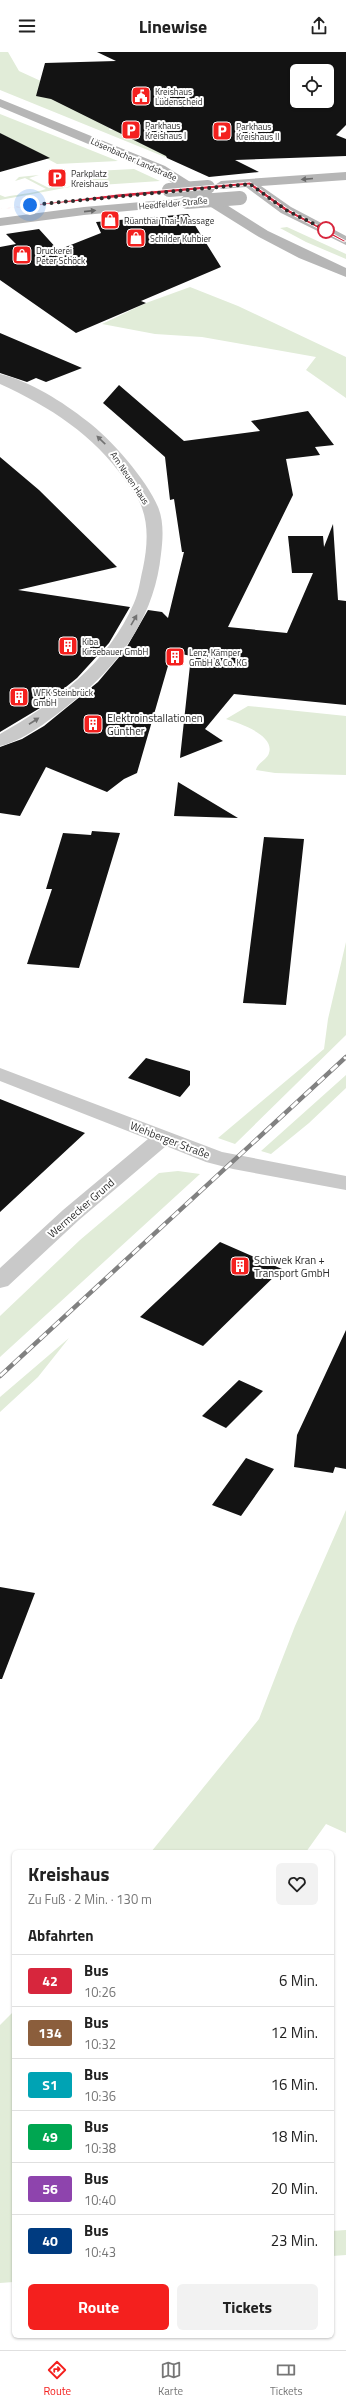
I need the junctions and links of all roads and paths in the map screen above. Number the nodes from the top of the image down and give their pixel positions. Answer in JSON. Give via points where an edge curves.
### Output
{"nodes":[{"id":1,"x":0,"y":103,"type":"edge"},
{"id":2,"x":346,"y":176,"type":"edge"},
{"id":3,"x":250,"y":184,"type":"junction"},
{"id":4,"x":288,"y":194,"type":"dead end"},
{"id":5,"x":267,"y":196,"type":"junction"},
{"id":6,"x":0,"y":210,"type":"edge"},
{"id":7,"x":0,"y":222,"type":"edge"},
{"id":8,"x":346,"y":241,"type":"edge"},
{"id":9,"x":346,"y":273,"type":"edge"},
{"id":10,"x":0,"y":378,"type":"edge"},
{"id":11,"x":0,"y":741,"type":"edge"},
{"id":12,"x":0,"y":1074,"type":"edge"},
{"id":13,"x":164,"y":1137,"type":"junction"},
{"id":14,"x":346,"y":1183,"type":"edge"},
{"id":15,"x":0,"y":1281,"type":"edge"}],
"edges":[{"from":1,"to":9,"type":"main road","name":"Lösenbacher Landstraße","via":[[181,179],[271,239]]},
{"from":2,"to":3,"type":"main road","name":"Heedfelder Straße","one_way":true},
{"from":3,"to":5,"type":"main road"},
{"from":3,"to":6,"type":"main road","name":"Heedfelder Straße","bridge":true,"via":[[170,190]]},
{"from":4,"to":5,"type":"main road","name":"Heedfelder Straße"},
{"from":7,"to":5,"type":"main road","name":"Heedfelder Straße","one_way":true,"bridge":true,"via":[[84,211]]},
{"from":5,"to":8,"type":"main road"},
{"from":11,"to":10,"type":"street","name":"Am Neuen Haus","one_way":true,"via":[[58,704],[97,670],[120,642],[143,603],[148,588],[154,537],[149,507],[116,455],[76,419],[35,394]]},
{"from":12,"to":13,"type":"street","name":"Wehberger Straße"},
{"from":13,"to":14,"type":"street","name":"Wehberger Straße","via":[[233,1162]]},
{"from":13,"to":15,"type":"street","name":"Wermecker Grund","via":[[71,1215]]}]}
